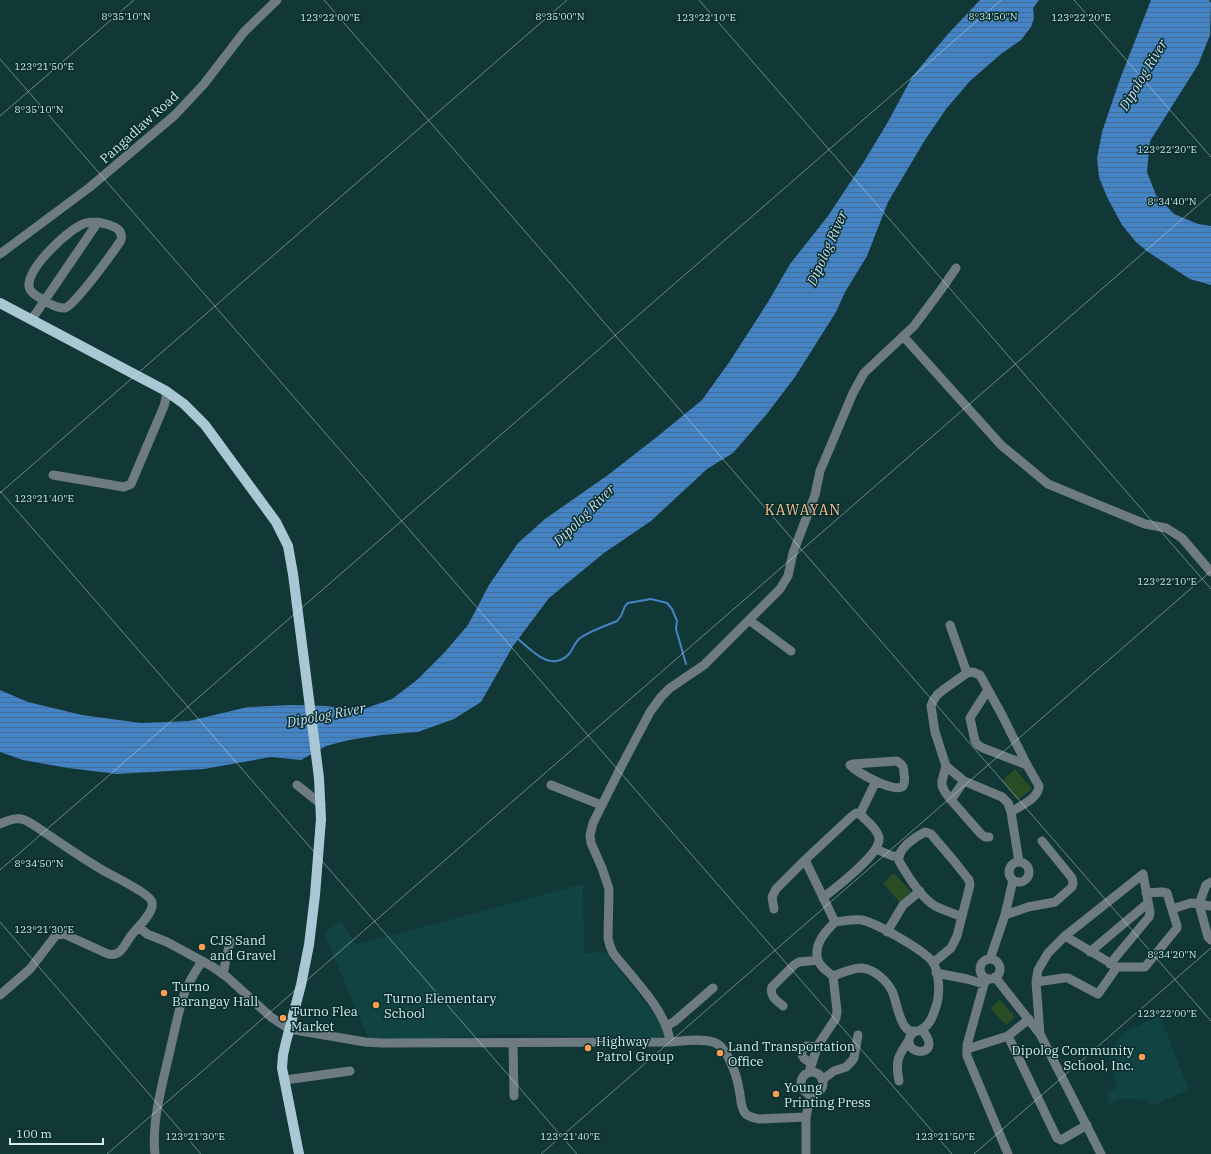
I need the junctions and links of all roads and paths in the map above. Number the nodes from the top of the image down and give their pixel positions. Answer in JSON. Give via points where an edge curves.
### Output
{"nodes":[{"id":1,"x":277,"y":0,"type":"edge"},
{"id":2,"x":98,"y":222,"type":"junction"},
{"id":3,"x":0,"y":254,"type":"edge"},
{"id":4,"x":956,"y":268,"type":"dead end"},
{"id":5,"x":44,"y":301,"type":"junction"},
{"id":6,"x":0,"y":303,"type":"edge"},
{"id":7,"x":32,"y":319,"type":"junction"},
{"id":8,"x":903,"y":336,"type":"junction"},
{"id":9,"x":166,"y":391,"type":"junction"},
{"id":10,"x":53,"y":475,"type":"dead end"},
{"id":11,"x":1211,"y":572,"type":"edge"},
{"id":12,"x":749,"y":620,"type":"junction"},
{"id":13,"x":950,"y":625,"type":"dead end"},
{"id":14,"x":791,"y":651,"type":"dead end"},
{"id":15,"x":967,"y":673,"type":"junction"},
{"id":16,"x":988,"y":690,"type":"junction"},
{"id":17,"x":1027,"y":765,"type":"junction"},
{"id":18,"x":946,"y":766,"type":"junction"},
{"id":19,"x":876,"y":781,"type":"junction"},
{"id":20,"x":964,"y":781,"type":"junction"},
{"id":21,"x":297,"y":785,"type":"dead end"},
{"id":22,"x":551,"y":785,"type":"dead end"},
{"id":23,"x":951,"y":800,"type":"junction"},
{"id":24,"x":321,"y":804,"type":"junction"},
{"id":25,"x":601,"y":805,"type":"junction"},
{"id":26,"x":1011,"y":812,"type":"junction"},
{"id":27,"x":860,"y":814,"type":"junction"},
{"id":28,"x":1,"y":821,"type":"edge"},
{"id":29,"x":989,"y":837,"type":"dead end"},
{"id":30,"x":1042,"y":841,"type":"dead end"},
{"id":31,"x":876,"y":849,"type":"junction"},
{"id":32,"x":898,"y":856,"type":"junction"},
{"id":33,"x":805,"y":860,"type":"junction"},
{"id":34,"x":1019,"y":862,"type":"junction"},
{"id":35,"x":1013,"y":880,"type":"junction"},
{"id":36,"x":1211,"y":882,"type":"edge"},
{"id":37,"x":920,"y":891,"type":"junction"},
{"id":38,"x":823,"y":898,"type":"junction"},
{"id":39,"x":1147,"y":898,"type":"junction"},
{"id":40,"x":1199,"y":904,"type":"junction"},
{"id":41,"x":1211,"y":906,"type":"edge"},
{"id":42,"x":774,"y":909,"type":"dead end"},
{"id":43,"x":1172,"y":909,"type":"junction"},
{"id":44,"x":1005,"y":915,"type":"junction"},
{"id":45,"x":962,"y":917,"type":"junction"},
{"id":46,"x":835,"y":922,"type":"junction"},
{"id":47,"x":139,"y":927,"type":"junction"},
{"id":48,"x":887,"y":932,"type":"junction"},
{"id":49,"x":1065,"y":936,"type":"junction"},
{"id":50,"x":1211,"y":940,"type":"edge"},
{"id":51,"x":230,"y":941,"type":"dead end"},
{"id":52,"x":1090,"y":952,"type":"junction"},
{"id":53,"x":990,"y":959,"type":"junction"},
{"id":54,"x":818,"y":960,"type":"junction"},
{"id":55,"x":202,"y":961,"type":"junction"},
{"id":56,"x":933,"y":963,"type":"junction"},
{"id":57,"x":1114,"y":965,"type":"junction"},
{"id":58,"x":936,"y":973,"type":"junction"},
{"id":59,"x":223,"y":974,"type":"junction"},
{"id":60,"x":833,"y":976,"type":"junction"},
{"id":61,"x":989,"y":980,"type":"junction"},
{"id":62,"x":1036,"y":982,"type":"junction"},
{"id":63,"x":713,"y":988,"type":"dead end"},
{"id":64,"x":0,"y":995,"type":"edge"},
{"id":65,"x":783,"y":1006,"type":"dead end"},
{"id":66,"x":1029,"y":1019,"type":"junction"},
{"id":67,"x":667,"y":1026,"type":"junction"},
{"id":68,"x":289,"y":1029,"type":"junction"},
{"id":69,"x":918,"y":1030,"type":"junction"},
{"id":70,"x":1040,"y":1034,"type":"junction"},
{"id":71,"x":858,"y":1035,"type":"dead end"},
{"id":72,"x":1008,"y":1036,"type":"junction"},
{"id":73,"x":909,"y":1040,"type":"junction"},
{"id":74,"x":670,"y":1042,"type":"junction"},
{"id":75,"x":513,"y":1043,"type":"junction"},
{"id":76,"x":817,"y":1047,"type":"junction"},
{"id":77,"x":967,"y":1049,"type":"junction"},
{"id":78,"x":812,"y":1063,"type":"junction"},
{"id":79,"x":350,"y":1071,"type":"dead end"},
{"id":80,"x":809,"y":1072,"type":"junction"},
{"id":81,"x":285,"y":1080,"type":"junction"},
{"id":82,"x":822,"y":1080,"type":"junction"},
{"id":83,"x":899,"y":1080,"type":"dead end"},
{"id":84,"x":808,"y":1092,"type":"junction"},
{"id":85,"x":514,"y":1096,"type":"dead end"},
{"id":86,"x":803,"y":1117,"type":"junction"},
{"id":87,"x":1087,"y":1126,"type":"junction"},
{"id":88,"x":155,"y":1154,"type":"edge"},
{"id":89,"x":299,"y":1154,"type":"edge"},
{"id":90,"x":806,"y":1154,"type":"edge"},
{"id":91,"x":1008,"y":1154,"type":"edge"},
{"id":92,"x":1101,"y":1154,"type":"edge"}],
"edges":[{"from":1,"to":3,"type":"street","name":"Pangadlaw Road","via":[[244,32],[204,84],[175,115],[90,187]]},
{"from":2,"to":5,"type":"street"},
{"from":2,"to":5,"type":"street","via":[[87,222],[77,227],[50,250],[35,270],[28,286]]},
{"from":2,"to":5,"type":"street","via":[[120,230],[122,235],[119,243],[71,304],[59,308]]},
{"from":4,"to":8,"type":"street","via":[[914,326]]},
{"from":5,"to":7,"type":"street"},
{"from":6,"to":7,"type":"main road"},
{"from":7,"to":9,"type":"main road"},
{"from":8,"to":11,"type":"street","via":[[1001,445],[1048,484],[1146,524],[1166,528],[1182,538]]},
{"from":8,"to":12,"type":"street","via":[[864,373],[820,471],[816,495],[795,547],[786,582]]},
{"from":9,"to":10,"type":"street","via":[[164,406],[131,484],[118,486]]},
{"from":9,"to":24,"type":"main road","via":[[184,404],[205,426],[276,522],[288,546]]},
{"from":12,"to":14,"type":"street"},
{"from":12,"to":25,"type":"street","via":[[704,665],[661,697],[650,712]]},
{"from":13,"to":15,"type":"street"},
{"from":15,"to":16,"type":"street","via":[[977,673]]},
{"from":15,"to":18,"type":"street","via":[[937,695],[931,706],[935,732]]},
{"from":16,"to":17,"type":"street"},
{"from":16,"to":17,"type":"street","via":[[970,718],[975,741],[983,748]]},
{"from":17,"to":26,"type":"street","via":[[1039,789],[1035,795]]},
{"from":18,"to":20,"type":"street"},
{"from":18,"to":23,"type":"street","via":[[942,786]]},
{"from":19,"to":19,"type":"street","via":[[850,765],[897,761],[902,764],[905,781],[903,786],[892,788]]},
{"from":19,"to":27,"type":"street"},
{"from":20,"to":23,"type":"street"},
{"from":20,"to":26,"type":"street","via":[[1002,797],[1008,803]]},
{"from":21,"to":24,"type":"street"},
{"from":22,"to":25,"type":"street"},
{"from":23,"to":29,"type":"street","via":[[981,834]]},
{"from":24,"to":68,"type":"main road","via":[[309,944]]},
{"from":25,"to":67,"type":"street","via":[[590,835],[609,890],[610,946]]},
{"from":26,"to":34,"type":"street"},
{"from":27,"to":31,"type":"street","via":[[876,831],[879,838]]},
{"from":27,"to":33,"type":"street","via":[[852,816]]},
{"from":28,"to":47,"type":"street","via":[[21,819],[148,896],[152,907]]},
{"from":30,"to":44,"type":"street","via":[[1072,878],[1072,887],[1055,902],[1028,906]]},
{"from":31,"to":32,"type":"street"},
{"from":31,"to":38,"type":"street","via":[[851,876]]},
{"from":32,"to":37,"type":"street"},
{"from":32,"to":45,"type":"street","via":[[900,851],[919,835],[925,832],[931,834],[969,880]]},
{"from":33,"to":38,"type":"street"},
{"from":33,"to":42,"type":"street","via":[[776,889],[772,897]]},
{"from":34,"to":35,"type":"street","via":[[1013,863],[1009,870],[1009,876]]},
{"from":34,"to":35,"type":"street","via":[[1026,866],[1028,874],[1021,881]]},
{"from":35,"to":44,"type":"street"},
{"from":36,"to":40,"type":"street","via":[[1206,885]]},
{"from":37,"to":45,"type":"street","via":[[936,906]]},
{"from":37,"to":48,"type":"street","via":[[903,905]]},
{"from":38,"to":46,"type":"street"},
{"from":39,"to":43,"type":"street","via":[[1165,892]]},
{"from":39,"to":49,"type":"street","via":[[1141,874]]},
{"from":39,"to":52,"type":"street"},
{"from":39,"to":57,"type":"street","via":[[1149,917]]},
{"from":40,"to":41,"type":"street"},
{"from":40,"to":43,"type":"street","via":[[1190,903]]},
{"from":40,"to":50,"type":"street"},
{"from":43,"to":57,"type":"street","via":[[1177,928],[1147,965]]},
{"from":44,"to":53,"type":"street"},
{"from":45,"to":56,"type":"street","via":[[951,948]]},
{"from":46,"to":48,"type":"street","via":[[862,920]]},
{"from":46,"to":54,"type":"street","via":[[824,933],[819,943]]},
{"from":47,"to":55,"type":"street","via":[[147,934]]},
{"from":47,"to":64,"type":"street","via":[[121,951],[113,955],[96,950],[64,934],[56,935],[30,969]]},
{"from":48,"to":56,"type":"street","via":[[918,950]]},
{"from":49,"to":52,"type":"street"},
{"from":49,"to":62,"type":"street","via":[[1048,953],[1038,970]]},
{"from":51,"to":59,"type":"street"},
{"from":52,"to":57,"type":"street"},
{"from":53,"to":61,"type":"street","via":[[982,962],[980,968],[981,974]]},
{"from":53,"to":61,"type":"street","via":[[1000,968],[999,973]]},
{"from":54,"to":60,"type":"street"},
{"from":54,"to":65,"type":"street","via":[[799,962],[772,987],[773,997]]},
{"from":55,"to":59,"type":"street"},
{"from":55,"to":88,"type":"street","via":[[186,988],[178,1015],[162,1085]]},
{"from":56,"to":58,"type":"street"},
{"from":57,"to":62,"type":"street","via":[[1098,994],[1068,978]]},
{"from":58,"to":61,"type":"street"},
{"from":58,"to":69,"type":"street","via":[[938,1001],[930,1021]]},
{"from":59,"to":68,"type":"street","via":[[271,1017]]},
{"from":60,"to":69,"type":"street","via":[[862,968],[875,973],[893,993],[903,1025],[907,1029]]},
{"from":60,"to":76,"type":"street","via":[[836,1018]]},
{"from":61,"to":66,"type":"street"},
{"from":61,"to":77,"type":"street"},
{"from":62,"to":70,"type":"street"},
{"from":63,"to":67,"type":"street"},
{"from":66,"to":70,"type":"street"},
{"from":66,"to":72,"type":"street"},
{"from":67,"to":74,"type":"street"},
{"from":68,"to":75,"type":"street","via":[[376,1043]]},
{"from":68,"to":81,"type":"main road","via":[[282,1068]]},
{"from":69,"to":73,"type":"street"},
{"from":69,"to":73,"type":"street","via":[[928,1039],[928,1049],[924,1052],[916,1051],[910,1046]]},
{"from":70,"to":87,"type":"street"},
{"from":71,"to":82,"type":"street","via":[[852,1062]]},
{"from":72,"to":77,"type":"street"},
{"from":72,"to":87,"type":"street","via":[[1057,1138],[1061,1140]]},
{"from":73,"to":83,"type":"street","via":[[898,1060]]},
{"from":74,"to":75,"type":"street"},
{"from":74,"to":86,"type":"street","via":[[704,1040],[721,1046],[734,1073],[742,1108],[745,1114],[752,1118]]},
{"from":75,"to":85,"type":"street"},
{"from":76,"to":78,"type":"street"},
{"from":76,"to":78,"type":"street","via":[[806,1046],[802,1050],[801,1055],[804,1059]]},
{"from":77,"to":91,"type":"street","via":[[969,1062]]},
{"from":78,"to":80,"type":"street"},
{"from":79,"to":81,"type":"street"},
{"from":80,"to":82,"type":"street","via":[[817,1073]]},
{"from":80,"to":84,"type":"street","via":[[801,1081],[802,1087]]},
{"from":81,"to":89,"type":"main road"},
{"from":82,"to":84,"type":"street","via":[[820,1090],[816,1093]]},
{"from":84,"to":86,"type":"street"},
{"from":86,"to":90,"type":"street"},
{"from":87,"to":92,"type":"street"}]}
